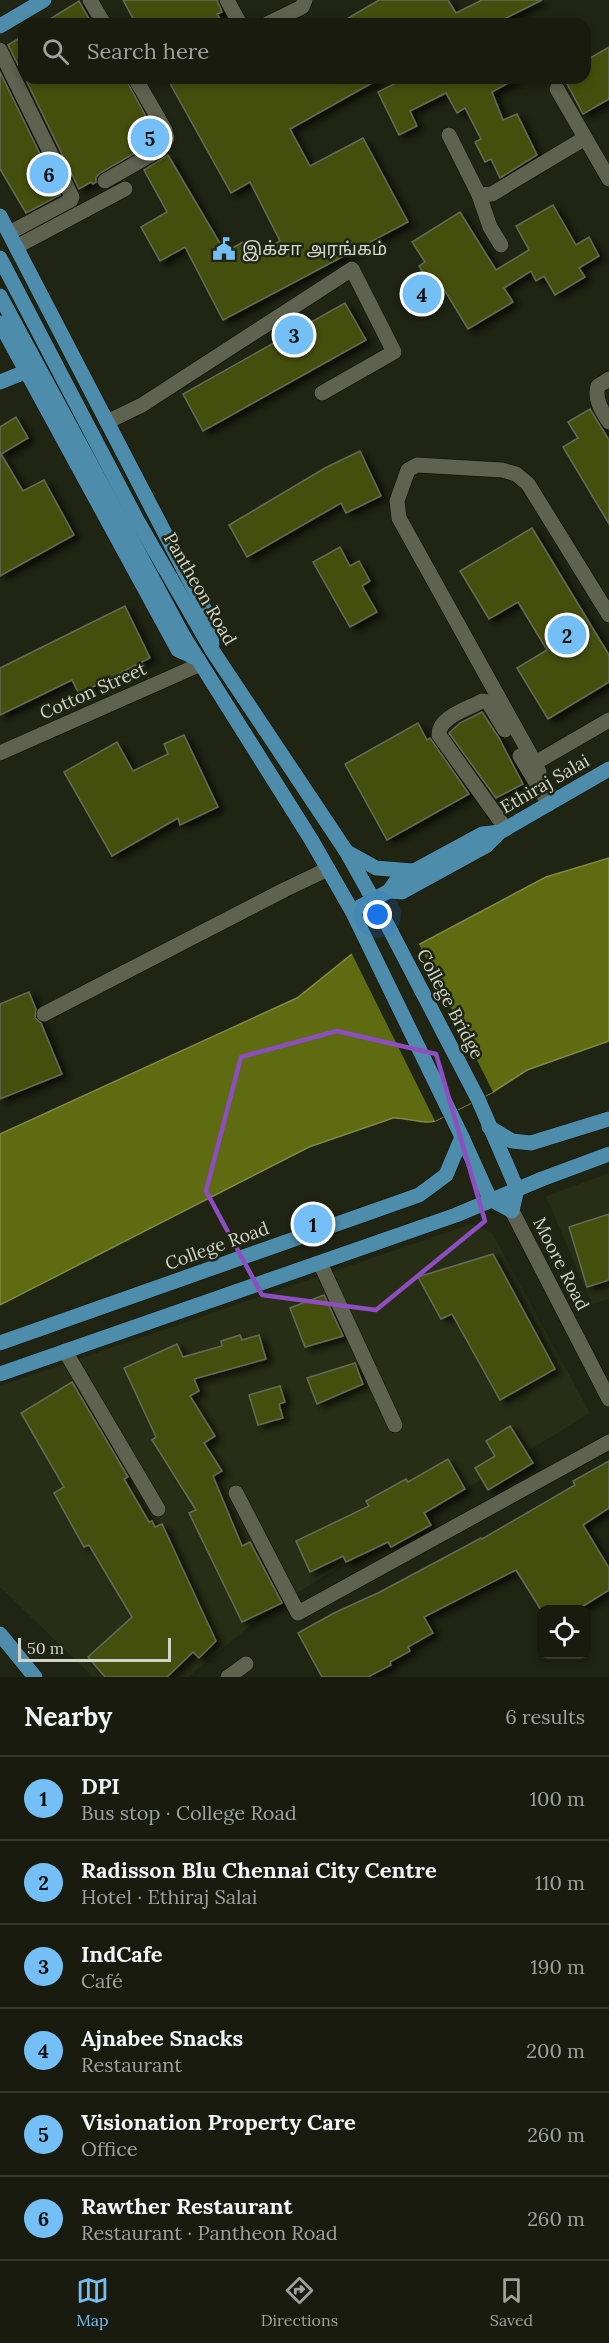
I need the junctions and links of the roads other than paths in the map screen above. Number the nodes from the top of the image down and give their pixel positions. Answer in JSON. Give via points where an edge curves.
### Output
{"nodes":[{"id":1,"x":44,"y":0,"type":"edge"},
{"id":2,"x":90,"y":0,"type":"edge"},
{"id":3,"x":227,"y":0,"type":"edge"},
{"id":4,"x":305,"y":0,"type":"edge"},
{"id":5,"x":100,"y":18,"type":"edge"},
{"id":6,"x":237,"y":18,"type":"edge"},
{"id":7,"x":279,"y":18,"type":"edge"},
{"id":8,"x":0,"y":26,"type":"edge"},
{"id":9,"x":0,"y":50,"type":"edge"},
{"id":10,"x":138,"y":84,"type":"edge"},
{"id":11,"x":557,"y":89,"type":"dead end"},
{"id":12,"x":449,"y":135,"type":"dead end"},
{"id":13,"x":585,"y":138,"type":"junction"},
{"id":14,"x":609,"y":179,"type":"edge"},
{"id":15,"x":105,"y":181,"type":"dead end"},
{"id":16,"x":125,"y":189,"type":"dead end"},
{"id":17,"x":479,"y":195,"type":"junction"},
{"id":18,"x":0,"y":216,"type":"edge"},
{"id":19,"x":13,"y":240,"type":"junction"},
{"id":20,"x":501,"y":245,"type":"dead end"},
{"id":21,"x":0,"y":258,"type":"edge"},
{"id":22,"x":0,"y":296,"type":"edge"},
{"id":23,"x":0,"y":322,"type":"edge"},
{"id":24,"x":25,"y":372,"type":"junction"},
{"id":25,"x":609,"y":379,"type":"edge"},
{"id":26,"x":0,"y":382,"type":"edge"},
{"id":27,"x":322,"y":393,"type":"dead end"},
{"id":28,"x":107,"y":422,"type":"junction"},
{"id":29,"x":609,"y":422,"type":"edge"},
{"id":30,"x":609,"y":615,"type":"edge"},
{"id":31,"x":212,"y":650,"type":"junction"},
{"id":32,"x":199,"y":662,"type":"junction"},
{"id":33,"x":609,"y":720,"type":"edge"},
{"id":34,"x":0,"y":753,"type":"edge"},
{"id":35,"x":535,"y":763,"type":"junction"},
{"id":36,"x":609,"y":769,"type":"edge"},
{"id":37,"x":551,"y":802,"type":"junction"},
{"id":38,"x":503,"y":831,"type":"junction"},
{"id":39,"x":346,"y":851,"type":"junction"},
{"id":40,"x":328,"y":869,"type":"junction"},
{"id":41,"x":412,"y":872,"type":"junction"},
{"id":42,"x":389,"y":891,"type":"junction"},
{"id":43,"x":373,"y":900,"type":"junction"},
{"id":44,"x":352,"y":911,"type":"junction"},
{"id":45,"x":388,"y":926,"type":"joint"},
{"id":46,"x":44,"y":1014,"type":"dead end"},
{"id":47,"x":609,"y":1119,"type":"edge"},
{"id":48,"x":489,"y":1127,"type":"junction"},
{"id":49,"x":462,"y":1137,"type":"junction"},
{"id":50,"x":609,"y":1154,"type":"edge"},
{"id":51,"x":517,"y":1189,"type":"junction"},
{"id":52,"x":490,"y":1199,"type":"junction"},
{"id":53,"x":512,"y":1211,"type":"junction"},
{"id":54,"x":320,"y":1263,"type":"junction"},
{"id":55,"x":0,"y":1343,"type":"edge"},
{"id":56,"x":65,"y":1351,"type":"junction"},
{"id":57,"x":0,"y":1374,"type":"edge"},
{"id":58,"x":609,"y":1397,"type":"edge"},
{"id":59,"x":395,"y":1425,"type":"dead end"},
{"id":60,"x":609,"y":1442,"type":"edge"},
{"id":61,"x":236,"y":1493,"type":"dead end"},
{"id":62,"x":158,"y":1509,"type":"dead end"},
{"id":63,"x":0,"y":1634,"type":"edge"},
{"id":64,"x":246,"y":1664,"type":"dead end"},
{"id":65,"x":35,"y":1677,"type":"edge"},
{"id":66,"x":228,"y":1677,"type":"edge"}],
"edges":[{"from":1,"to":8,"type":"main road"},
{"from":2,"to":5,"type":"street"},
{"from":3,"to":6,"type":"street"},
{"from":4,"to":7,"type":"street","via":[[302,7]]},
{"from":9,"to":19,"type":"street","via":[[72,197]]},
{"from":10,"to":15,"type":"street","via":[[165,130],[165,143]]},
{"from":11,"to":13,"type":"street"},
{"from":12,"to":17,"type":"street"},
{"from":13,"to":14,"type":"street"},
{"from":13,"to":17,"type":"street","via":[[492,194]]},
{"from":16,"to":19,"type":"street"},
{"from":17,"to":20,"type":"street"},
{"from":18,"to":19,"type":"main road"},
{"from":19,"to":28,"type":"main road"},
{"from":21,"to":31,"type":"main road","name":"Pantheon Road","via":[[137,520]]},
{"from":22,"to":32,"type":"main road"},
{"from":23,"to":24,"type":"main road"},
{"from":24,"to":26,"type":"main road"},
{"from":24,"to":32,"type":"main road","via":[[178,650]]},
{"from":25,"to":29,"type":"street","via":[[598,386],[596,393]]},
{"from":27,"to":28,"type":"street","via":[[394,352],[352,268],[142,405]]},
{"from":28,"to":31,"type":"main road","via":[[209,618]]},
{"from":30,"to":35,"type":"street","via":[[528,484],[516,474],[417,465],[408,470],[397,501],[399,518]]},
{"from":31,"to":39,"type":"main road","name":"Pantheon Road"},
{"from":32,"to":34,"type":"street","name":"Cotton Street"},
{"from":32,"to":40,"type":"main road"},
{"from":33,"to":35,"type":"street"},
{"from":35,"to":37,"type":"street"},
{"from":36,"to":37,"type":"main road","name":"Ethiraj Salai"},
{"from":37,"to":38,"type":"main road","name":"Ethiraj Salai"},
{"from":37,"to":38,"type":"street","via":[[488,702],[482,701],[444,721],[439,735]]},
{"from":38,"to":41,"type":"main road","name":"Ethiraj Salai","via":[[482,834]]},
{"from":38,"to":42,"type":"main road","name":"Ethiraj Salai","via":[[486,846],[402,892]]},
{"from":39,"to":41,"type":"main road","via":[[376,868]]},
{"from":39,"to":43,"type":"main road","name":"Pantheon Road"},
{"from":40,"to":44,"type":"main road"},
{"from":40,"to":46,"type":"street"},
{"from":41,"to":42,"type":"main road","name":"Ethiraj Salai","via":[[397,880]]},
{"from":42,"to":43,"type":"main road","name":"Ethiraj Salai"},
{"from":43,"to":44,"type":"main road","name":"Ethiraj Salai"},
{"from":43,"to":45,"type":"main road","name":"Pantheon Road"},
{"from":44,"to":49,"type":"main road"},
{"from":45,"to":48,"type":"main road","name":"College Bridge"},
{"from":47,"to":48,"type":"main road","via":[[531,1143],[512,1141]]},
{"from":48,"to":51,"type":"main road","name":"College Bridge"},
{"from":49,"to":52,"type":"main road"},
{"from":49,"to":55,"type":"main road","name":"College Road","via":[[446,1175],[419,1195]]},
{"from":50,"to":51,"type":"main road"},
{"from":51,"to":52,"type":"main road"},
{"from":51,"to":53,"type":"main road"},
{"from":52,"to":53,"type":"main road"},
{"from":52,"to":54,"type":"main road"},
{"from":53,"to":58,"type":"street","name":"Moore Road"},
{"from":54,"to":56,"type":"main road"},
{"from":54,"to":59,"type":"street"},
{"from":56,"to":57,"type":"main road"},
{"from":56,"to":62,"type":"street"},
{"from":60,"to":61,"type":"street","via":[[298,1612]]},
{"from":63,"to":65,"type":"main road"},
{"from":64,"to":66,"type":"street"}]}
